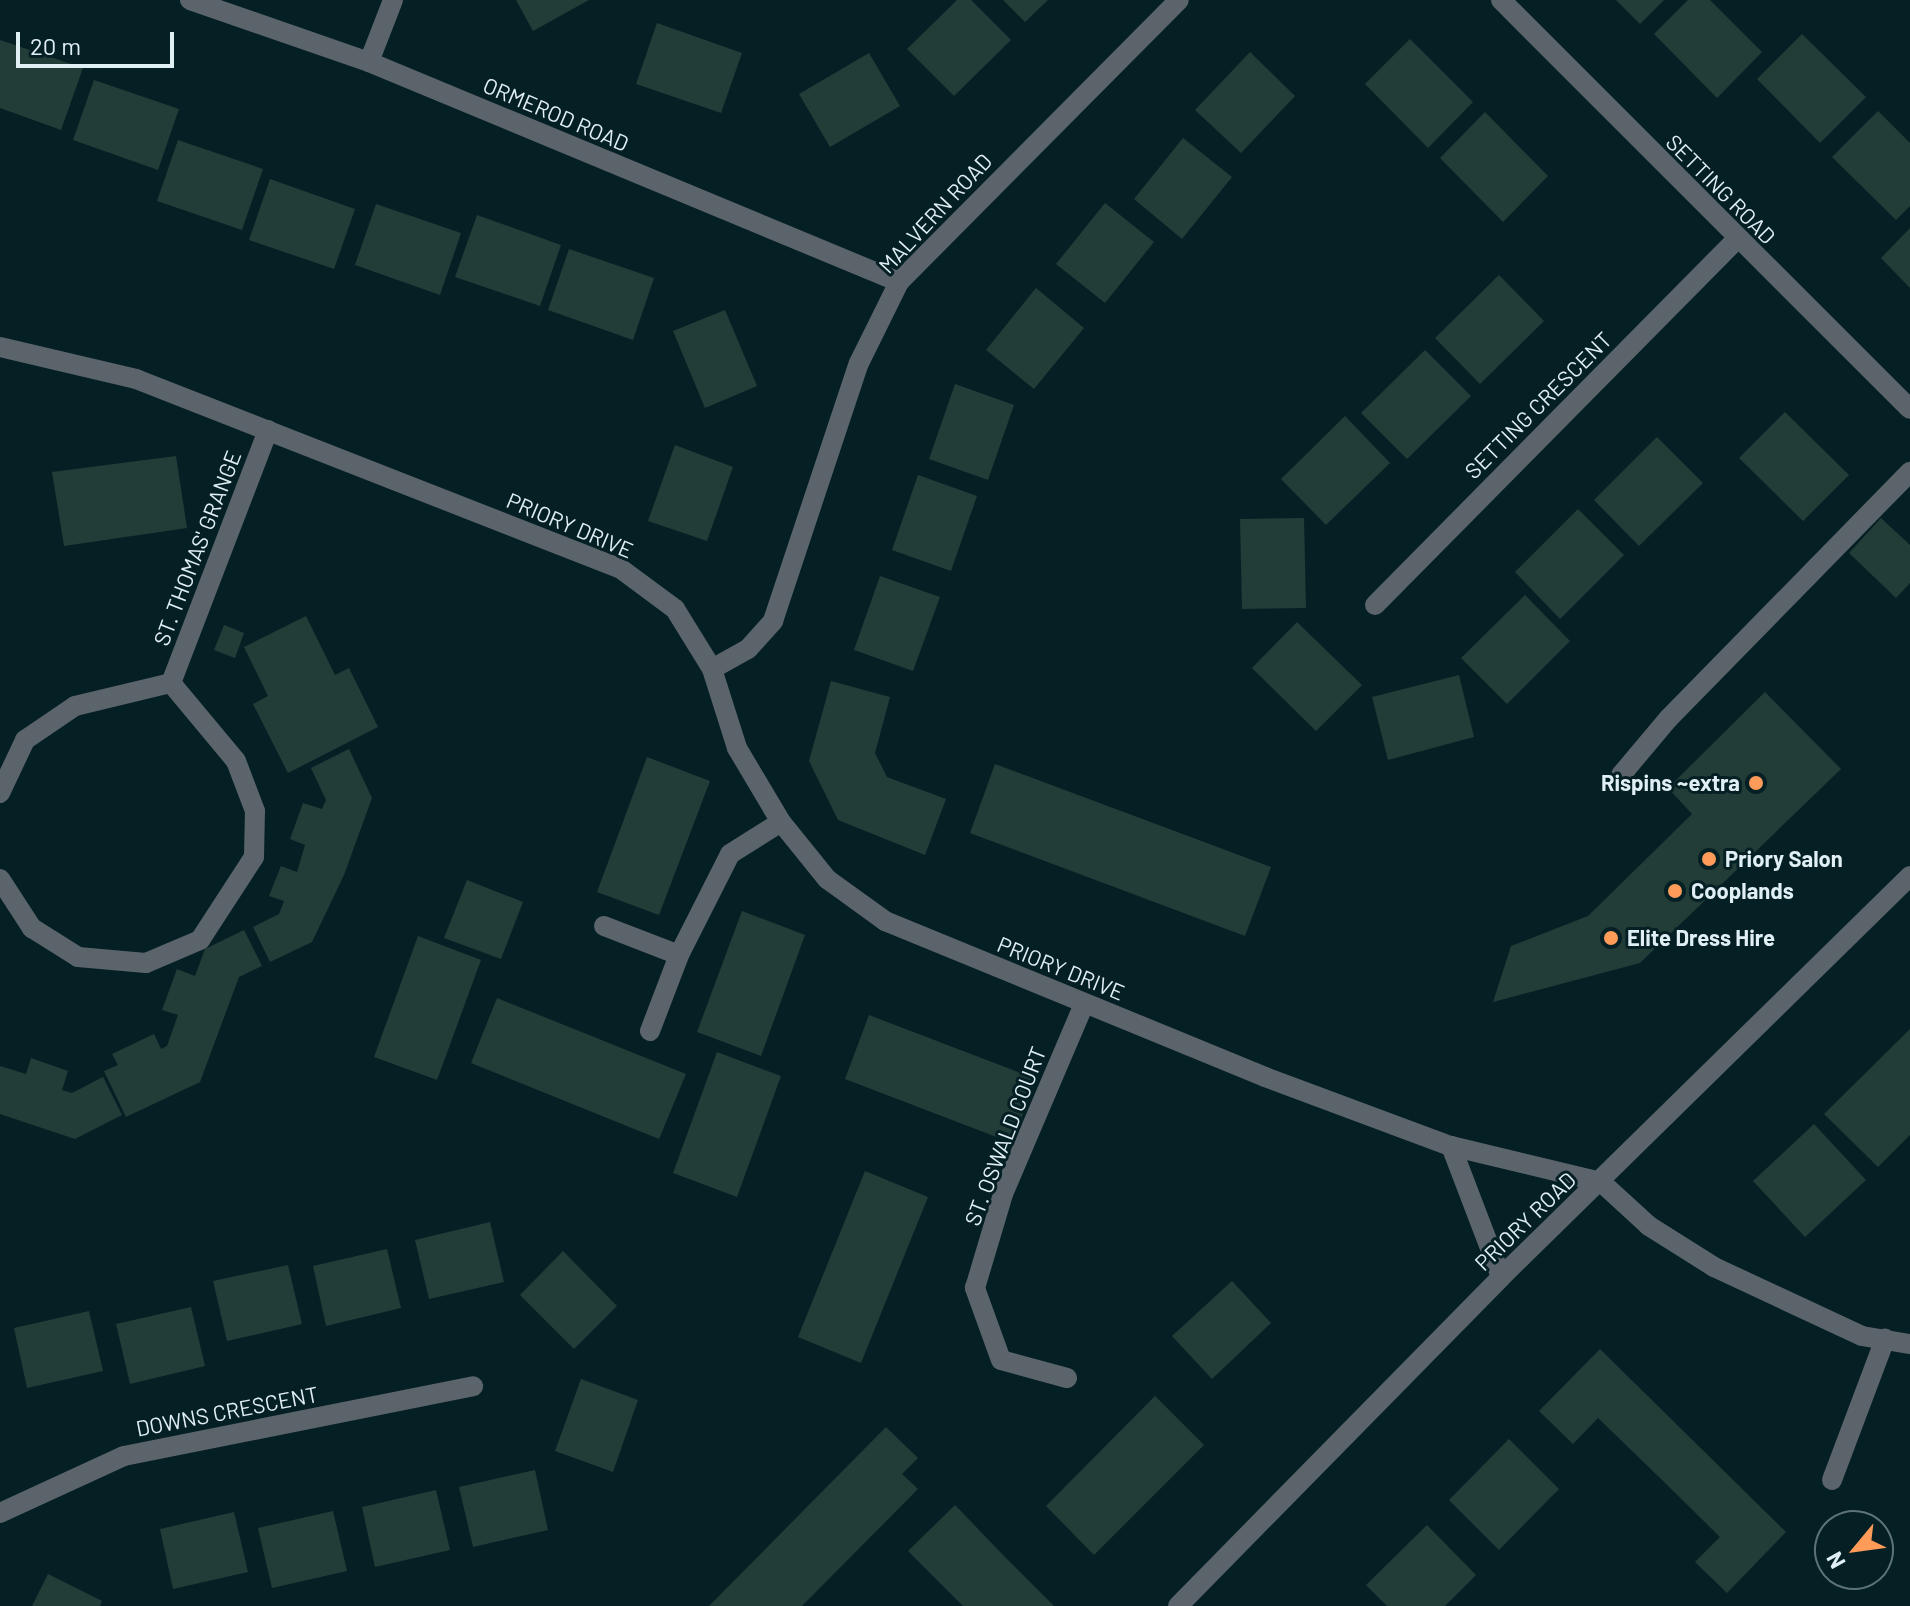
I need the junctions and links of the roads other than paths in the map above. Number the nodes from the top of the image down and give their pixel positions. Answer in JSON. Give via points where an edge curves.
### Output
{"nodes":[{"id":1,"x":190,"y":0,"type":"edge"},
{"id":2,"x":393,"y":0,"type":"edge"},
{"id":3,"x":1179,"y":0,"type":"edge"},
{"id":4,"x":1501,"y":0,"type":"edge"},
{"id":5,"x":369,"y":62,"type":"junction"},
{"id":6,"x":1736,"y":240,"type":"junction"},
{"id":7,"x":899,"y":282,"type":"junction"},
{"id":8,"x":0,"y":347,"type":"edge"},
{"id":9,"x":1910,"y":409,"type":"edge"},
{"id":10,"x":268,"y":430,"type":"junction"},
{"id":11,"x":1910,"y":472,"type":"edge"},
{"id":12,"x":1375,"y":605,"type":"dead end"},
{"id":13,"x":712,"y":669,"type":"junction"},
{"id":14,"x":171,"y":683,"type":"junction"},
{"id":15,"x":1621,"y":775,"type":"dead end"},
{"id":16,"x":0,"y":793,"type":"edge"},
{"id":17,"x":781,"y":822,"type":"junction"},
{"id":18,"x":1910,"y":876,"type":"edge"},
{"id":19,"x":0,"y":879,"type":"edge"},
{"id":20,"x":604,"y":926,"type":"dead end"},
{"id":21,"x":679,"y":955,"type":"junction"},
{"id":22,"x":1084,"y":1004,"type":"junction"},
{"id":23,"x":650,"y":1031,"type":"dead end"},
{"id":24,"x":1451,"y":1146,"type":"junction"},
{"id":25,"x":1601,"y":1182,"type":"junction"},
{"id":26,"x":1501,"y":1277,"type":"junction"},
{"id":27,"x":1885,"y":1339,"type":"junction"},
{"id":28,"x":1910,"y":1344,"type":"edge"},
{"id":29,"x":1067,"y":1378,"type":"dead end"},
{"id":30,"x":473,"y":1386,"type":"dead end"},
{"id":31,"x":1832,"y":1480,"type":"dead end"},
{"id":32,"x":0,"y":1513,"type":"edge"},
{"id":33,"x":1178,"y":1606,"type":"edge"}],
"edges":[{"from":1,"to":5,"type":"street","name":"ORMEROD ROAD"},
{"from":2,"to":5,"type":"street"},
{"from":3,"to":7,"type":"street","name":"MALVERN ROAD"},
{"from":4,"to":6,"type":"street","name":"SETTING ROAD"},
{"from":5,"to":7,"type":"street","name":"ORMEROD ROAD"},
{"from":6,"to":9,"type":"street","name":"SETTING ROAD"},
{"from":6,"to":12,"type":"street","name":"SETTING CRESCENT"},
{"from":7,"to":13,"type":"street","name":"MALVERN ROAD","via":[[859,363],[773,621],[748,649]]},
{"from":8,"to":10,"type":"street","name":"PRIORY DRIVE","via":[[136,379]]},
{"from":10,"to":13,"type":"street","name":"PRIORY DRIVE","via":[[621,569],[675,609]]},
{"from":10,"to":14,"type":"street","name":"ST. THOMAS' GRANGE"},
{"from":11,"to":15,"type":"street","via":[[1668,719]]},
{"from":13,"to":17,"type":"street","name":"PRIORY DRIVE","via":[[737,748]]},
{"from":14,"to":16,"type":"street","via":[[75,706],[25,740]]},
{"from":14,"to":19,"type":"street","via":[[236,761],[255,811],[254,857],[200,940],[146,963],[78,957],[32,928]]},
{"from":17,"to":21,"type":"street","via":[[730,854]]},
{"from":17,"to":22,"type":"street","name":"PRIORY DRIVE","via":[[827,879],[885,921]]},
{"from":18,"to":25,"type":"street","name":"PRIORY ROAD"},
{"from":20,"to":21,"type":"street"},
{"from":21,"to":23,"type":"street"},
{"from":22,"to":24,"type":"street","name":"PRIORY DRIVE"},
{"from":22,"to":29,"type":"street","name":"ST. OSWALD COURT","via":[[1003,1194],[975,1288],[1001,1360]]},
{"from":24,"to":25,"type":"street","name":"PRIORY DRIVE"},
{"from":24,"to":26,"type":"street"},
{"from":25,"to":26,"type":"street","name":"PRIORY ROAD"},
{"from":25,"to":27,"type":"street","via":[[1649,1226],[1714,1267],[1862,1336]]},
{"from":26,"to":33,"type":"street","name":"PRIORY ROAD"},
{"from":27,"to":28,"type":"street"},
{"from":27,"to":31,"type":"street"},
{"from":30,"to":32,"type":"street","name":"DOWNS CRESCENT","via":[[124,1456]]}]}
